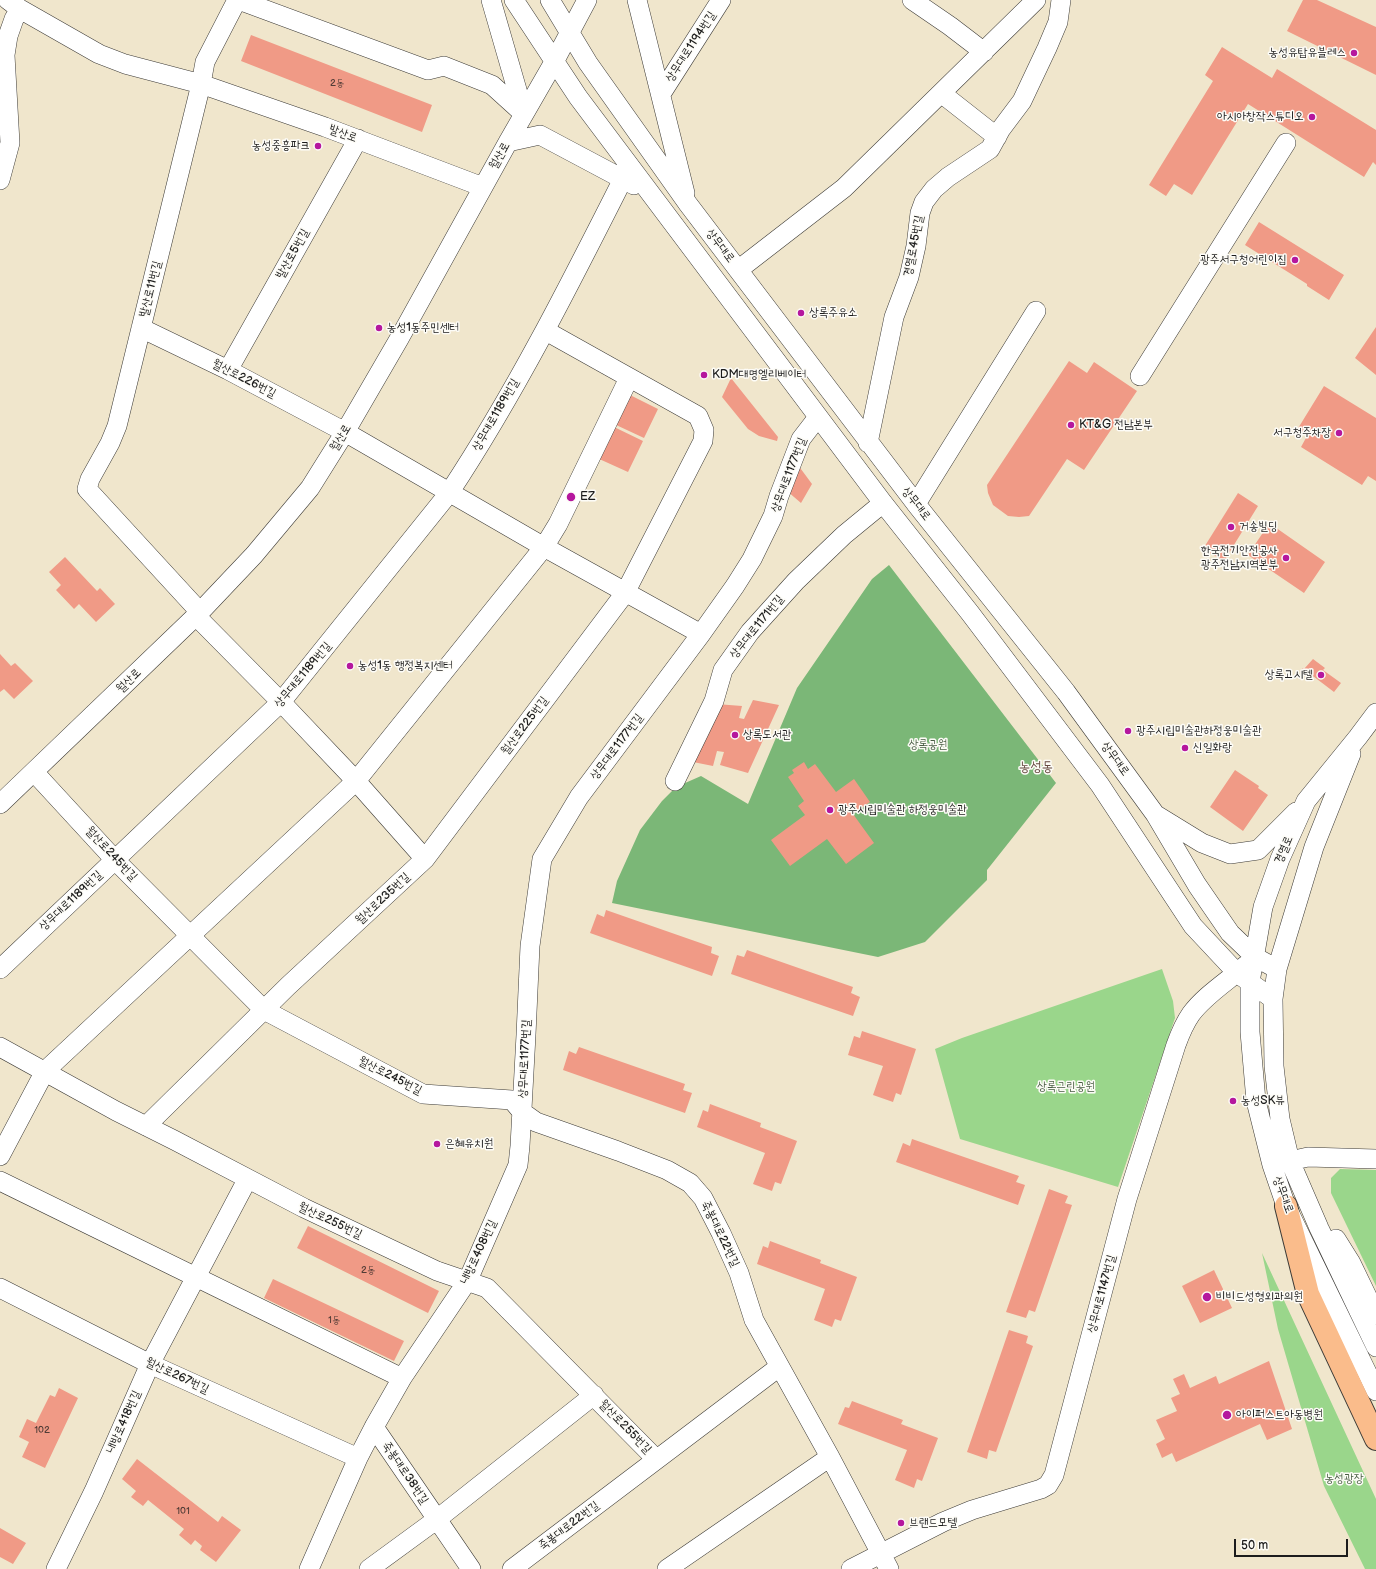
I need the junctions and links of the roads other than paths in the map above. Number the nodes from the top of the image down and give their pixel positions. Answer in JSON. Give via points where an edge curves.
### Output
{"nodes":[{"id":1,"x":238,"y":0,"type":"edge"},
{"id":2,"x":491,"y":0,"type":"edge"},
{"id":3,"x":514,"y":0,"type":"edge"},
{"id":4,"x":550,"y":0,"type":"edge"},
{"id":5,"x":587,"y":0,"type":"edge"},
{"id":6,"x":637,"y":0,"type":"edge"},
{"id":7,"x":721,"y":0,"type":"edge"},
{"id":8,"x":912,"y":0,"type":"edge"},
{"id":9,"x":1036,"y":0,"type":"edge"},
{"id":10,"x":1061,"y":0,"type":"edge"},
{"id":11,"x":14,"y":4,"type":"edge"},
{"id":12,"x":570,"y":32,"type":"junction"},
{"id":13,"x":984,"y":52,"type":"junction"},
{"id":14,"x":554,"y":62,"type":"junction"},
{"id":15,"x":201,"y":84,"type":"junction"},
{"id":16,"x":941,"y":93,"type":"junction"},
{"id":17,"x":661,"y":94,"type":"junction"},
{"id":18,"x":524,"y":114,"type":"junction"},
{"id":19,"x":997,"y":137,"type":"junction"},
{"id":20,"x":358,"y":139,"type":"junction"},
{"id":21,"x":508,"y":142,"type":"junction"},
{"id":22,"x":1286,"y":143,"type":"dead end"},
{"id":23,"x":624,"y":179,"type":"junction"},
{"id":24,"x":0,"y":180,"type":"edge"},
{"id":25,"x":482,"y":187,"type":"junction"},
{"id":26,"x":651,"y":194,"type":"junction"},
{"id":27,"x":688,"y":204,"type":"junction"},
{"id":28,"x":738,"y":270,"type":"junction"},
{"id":29,"x":1036,"y":311,"type":"dead end"},
{"id":30,"x":141,"y":328,"type":"junction"},
{"id":31,"x":546,"y":331,"type":"junction"},
{"id":32,"x":228,"y":370,"type":"junction"},
{"id":33,"x":1140,"y":376,"type":"dead end"},
{"id":34,"x":629,"y":378,"type":"junction"},
{"id":35,"x":818,"y":417,"type":"junction"},
{"id":36,"x":345,"y":432,"type":"junction"},
{"id":37,"x":868,"y":443,"type":"junction"},
{"id":38,"x":449,"y":493,"type":"junction"},
{"id":39,"x":883,"y":503,"type":"junction"},
{"id":40,"x":916,"y":504,"type":"junction"},
{"id":41,"x":544,"y":547,"type":"junction"},
{"id":42,"x":625,"y":593,"type":"junction"},
{"id":43,"x":198,"y":614,"type":"junction"},
{"id":44,"x":701,"y":634,"type":"junction"},
{"id":45,"x":281,"y":702,"type":"junction"},
{"id":46,"x":1376,"y":713,"type":"edge"},
{"id":47,"x":1358,"y":737,"type":"junction"},
{"id":48,"x":34,"y":772,"type":"junction"},
{"id":49,"x":356,"y":781,"type":"junction"},
{"id":50,"x":676,"y":781,"type":"dead end"},
{"id":51,"x":1306,"y":801,"type":"junction"},
{"id":52,"x":0,"y":804,"type":"edge"},
{"id":53,"x":1155,"y":814,"type":"junction"},
{"id":54,"x":425,"y":859,"type":"junction"},
{"id":55,"x":115,"y":860,"type":"junction"},
{"id":56,"x":190,"y":935,"type":"junction"},
{"id":57,"x":1254,"y":957,"type":"junction"},
{"id":58,"x":0,"y":968,"type":"edge"},
{"id":59,"x":1277,"y":969,"type":"junction"},
{"id":60,"x":1244,"y":977,"type":"junction"},
{"id":61,"x":1274,"y":999,"type":"junction"},
{"id":62,"x":264,"y":1010,"type":"junction"},
{"id":63,"x":0,"y":1047,"type":"edge"},
{"id":64,"x":45,"y":1071,"type":"junction"},
{"id":65,"x":522,"y":1112,"type":"junction"},
{"id":66,"x":146,"y":1126,"type":"junction"},
{"id":67,"x":0,"y":1156,"type":"edge"},
{"id":68,"x":1376,"y":1159,"type":"edge"},
{"id":69,"x":1290,"y":1161,"type":"junction"},
{"id":70,"x":247,"y":1180,"type":"junction"},
{"id":71,"x":0,"y":1181,"type":"edge"},
{"id":72,"x":1286,"y":1206,"type":"junction"},
{"id":73,"x":197,"y":1278,"type":"junction"},
{"id":74,"x":468,"y":1280,"type":"junction"},
{"id":75,"x":0,"y":1288,"type":"edge"},
{"id":76,"x":1376,"y":1315,"type":"edge"},
{"id":77,"x":1376,"y":1347,"type":"edge"},
{"id":78,"x":150,"y":1364,"type":"junction"},
{"id":79,"x":780,"y":1367,"type":"junction"},
{"id":80,"x":402,"y":1378,"type":"junction"},
{"id":81,"x":1376,"y":1391,"type":"edge"},
{"id":82,"x":594,"y":1395,"type":"junction"},
{"id":83,"x":374,"y":1427,"type":"junction"},
{"id":84,"x":1376,"y":1439,"type":"edge"},
{"id":85,"x":830,"y":1457,"type":"junction"},
{"id":86,"x":358,"y":1458,"type":"junction"},
{"id":87,"x":656,"y":1459,"type":"junction"},
{"id":88,"x":436,"y":1520,"type":"junction"},
{"id":89,"x":885,"y":1561,"type":"edge"},
{"id":90,"x":56,"y":1569,"type":"edge"},
{"id":91,"x":309,"y":1569,"type":"edge"},
{"id":92,"x":369,"y":1569,"type":"edge"},
{"id":93,"x":471,"y":1569,"type":"edge"},
{"id":94,"x":512,"y":1569,"type":"edge"},
{"id":95,"x":667,"y":1569,"type":"edge"},
{"id":96,"x":851,"y":1569,"type":"edge"}],
"edges":[{"from":1,"to":15,"type":"street","via":[[205,62]]},
{"from":1,"to":18,"type":"street","via":[[428,70],[444,66],[492,85]]},
{"from":2,"to":18,"type":"street"},
{"from":3,"to":14,"type":"street","name":"상무대로"},
{"from":4,"to":12,"type":"street","name":"상무대로"},
{"from":5,"to":12,"type":"street","name":"월산로"},
{"from":6,"to":17,"type":"street"},
{"from":7,"to":17,"type":"street","name":"상무대로1194번길"},
{"from":8,"to":13,"type":"street"},
{"from":9,"to":13,"type":"street"},
{"from":10,"to":19,"type":"street","name":"경열로45번길","via":[[1058,22],[1047,48],[1022,101]]},
{"from":11,"to":15,"type":"street","name":"발산로","via":[[99,54],[125,64]]},
{"from":11,"to":24,"type":"street","name":"발산로","via":[[14,19],[5,54],[10,143]]},
{"from":12,"to":14,"type":"street","name":"월산로"},
{"from":12,"to":27,"type":"street","name":"상무대로","via":[[588,62]]},
{"from":13,"to":16,"type":"street"},
{"from":14,"to":18,"type":"street","name":"월산로"},
{"from":14,"to":26,"type":"street","name":"상무대로"},
{"from":15,"to":20,"type":"street","name":"발산로"},
{"from":15,"to":30,"type":"street","name":"발산로11번길"},
{"from":16,"to":19,"type":"street"},
{"from":16,"to":28,"type":"street","via":[[844,188]]},
{"from":17,"to":27,"type":"street"},
{"from":18,"to":21,"type":"street","name":"월산로"},
{"from":19,"to":37,"type":"street","name":"경열로45번길","via":[[990,149],[948,177],[924,202],[909,277],[894,317]]},
{"from":20,"to":25,"type":"street","name":"발산로"},
{"from":20,"to":32,"type":"street","name":"발산로5번길"},
{"from":21,"to":23,"type":"street","via":[[540,135]]},
{"from":21,"to":25,"type":"street","name":"월산로"},
{"from":22,"to":33,"type":"street"},
{"from":23,"to":26,"type":"street"},
{"from":23,"to":31,"type":"street","name":"상무대로1189번길"},
{"from":25,"to":36,"type":"street","name":"월산로"},
{"from":26,"to":35,"type":"street","name":"상무대로"},
{"from":27,"to":28,"type":"street","name":"상무대로"},
{"from":28,"to":37,"type":"street","name":"상무대로"},
{"from":29,"to":40,"type":"street"},
{"from":30,"to":32,"type":"street","name":"월산로226번길"},
{"from":30,"to":43,"type":"street","name":"발산로11번길","via":[[118,426],[87,489]]},
{"from":31,"to":34,"type":"street"},
{"from":31,"to":38,"type":"street","name":"상무대로1189번길"},
{"from":32,"to":36,"type":"street","name":"월산로226번길"},
{"from":34,"to":41,"type":"street","via":[[558,524]]},
{"from":34,"to":42,"type":"street","name":"월산로225번길","via":[[698,416],[704,430],[703,440]]},
{"from":35,"to":39,"type":"street","name":"상무대로"},
{"from":35,"to":44,"type":"street","name":"상무대로1177번길","via":[[801,439],[773,516],[756,552]]},
{"from":36,"to":38,"type":"street"},
{"from":36,"to":43,"type":"street","name":"월산로","via":[[315,480],[290,513]]},
{"from":37,"to":40,"type":"street","name":"상무대로"},
{"from":38,"to":41,"type":"street"},
{"from":38,"to":45,"type":"street","name":"상무대로1189번길"},
{"from":39,"to":50,"type":"street","name":"상무대로1171번길","via":[[844,535],[796,581],[750,632],[723,670],[714,701]]},
{"from":39,"to":60,"type":"street","name":"상무대로","via":[[1100,785],[1193,926]]},
{"from":40,"to":53,"type":"street","name":"상무대로","via":[[1066,692]]},
{"from":41,"to":42,"type":"street"},
{"from":41,"to":49,"type":"street"},
{"from":42,"to":44,"type":"street"},
{"from":42,"to":54,"type":"street","name":"월산로225번길"},
{"from":43,"to":45,"type":"street"},
{"from":43,"to":48,"type":"street","name":"월산로"},
{"from":44,"to":65,"type":"street","name":"상무대로1177번길","via":[[579,797],[542,859],[530,946]]},
{"from":45,"to":49,"type":"street"},
{"from":45,"to":55,"type":"street","name":"상무대로1189번길"},
{"from":46,"to":47,"type":"street","name":"경열로"},
{"from":47,"to":51,"type":"street","name":"경열로"},
{"from":47,"to":59,"type":"street","name":"경열로","via":[[1314,847]]},
{"from":48,"to":52,"type":"street","name":"월산로"},
{"from":48,"to":55,"type":"street","name":"월산로245번길"},
{"from":49,"to":54,"type":"street"},
{"from":49,"to":56,"type":"street"},
{"from":51,"to":53,"type":"street","via":[[1258,850],[1230,854],[1202,843]]},
{"from":51,"to":57,"type":"street","name":"경열로","via":[[1280,859],[1263,907]]},
{"from":53,"to":57,"type":"street","name":"상무대로","via":[[1197,885],[1230,933]]},
{"from":54,"to":62,"type":"street","name":"월산로235번길"},
{"from":55,"to":56,"type":"street","name":"월산로245번길"},
{"from":55,"to":58,"type":"street","name":"상무대로1189번길"},
{"from":56,"to":62,"type":"street","name":"월산로245번길"},
{"from":56,"to":64,"type":"street"},
{"from":57,"to":59,"type":"street","name":"상무대로"},
{"from":57,"to":60,"type":"street","name":"상무대로1147번길"},
{"from":59,"to":61,"type":"street","name":"상무대로"},
{"from":60,"to":61,"type":"street","name":"상무대로"},
{"from":60,"to":72,"type":"street","name":"상무대로","via":[[1256,1101],[1272,1165]]},
{"from":60,"to":89,"type":"street","name":"상무대로1147번길","via":[[1200,1003],[1184,1025],[1176,1045],[1127,1199],[1054,1475],[1048,1485],[1029,1494],[972,1510],[943,1522]]},
{"from":61,"to":69,"type":"street","name":"상무대로","via":[[1274,1066],[1280,1119]]},
{"from":62,"to":65,"type":"street","name":"월산로245번길","via":[[423,1094],[512,1100]]},
{"from":62,"to":66,"type":"street"},
{"from":63,"to":64,"type":"street","name":"월산로255번길"},
{"from":64,"to":66,"type":"street","name":"월산로255번길"},
{"from":64,"to":67,"type":"street"},
{"from":65,"to":74,"type":"street","name":"내방로408번길","via":[[518,1165]]},
{"from":65,"to":79,"type":"street","name":"죽봉대로22번길","via":[[536,1122],[667,1170],[690,1184],[703,1198],[721,1233],[739,1273],[754,1320]]},
{"from":66,"to":70,"type":"street","name":"월산로255번길"},
{"from":68,"to":69,"type":"street","via":[[1308,1157]]},
{"from":69,"to":76,"type":"street","name":"상무대로","via":[[1351,1263]]},
{"from":69,"to":77,"type":"street","name":"상무대로","via":[[1318,1228]]},
{"from":70,"to":73,"type":"street","name":"내방로418번길"},
{"from":70,"to":74,"type":"street","name":"월산로255번길","via":[[437,1271]]},
{"from":71,"to":73,"type":"street"},
{"from":72,"to":81,"type":"street","name":"상무대로"},
{"from":72,"to":84,"type":"main road","via":[[1308,1294]]},
{"from":73,"to":78,"type":"street","name":"내방로418번길"},
{"from":73,"to":80,"type":"street"},
{"from":74,"to":80,"type":"street","name":"내방로408번길"},
{"from":74,"to":82,"type":"street","name":"월산로255번길","via":[[487,1288]]},
{"from":75,"to":78,"type":"street","name":"월산로267번길"},
{"from":78,"to":86,"type":"street","name":"월산로267번길"},
{"from":78,"to":90,"type":"street","name":"내방로418번길","via":[[94,1491]]},
{"from":79,"to":85,"type":"street","name":"죽봉대로22번길"},
{"from":79,"to":87,"type":"street","name":"죽봉대로22번길"},
{"from":80,"to":83,"type":"street","name":"내방로408번길"},
{"from":82,"to":87,"type":"street","name":"월산로255번길"},
{"from":82,"to":88,"type":"street","name":"월산로255번길"},
{"from":83,"to":86,"type":"street","name":"내방로408번길"},
{"from":83,"to":88,"type":"street","name":"죽봉대로38번길"},
{"from":85,"to":89,"type":"street","name":"죽봉대로22번길"},
{"from":85,"to":95,"type":"street"},
{"from":86,"to":91,"type":"street","name":"내방로408번길"},
{"from":87,"to":94,"type":"street","name":"죽봉대로22번길"},
{"from":88,"to":92,"type":"street"},
{"from":88,"to":93,"type":"street","name":"죽봉대로38번길"},
{"from":89,"to":96,"type":"street","name":"상무대로1147번길"}]}
